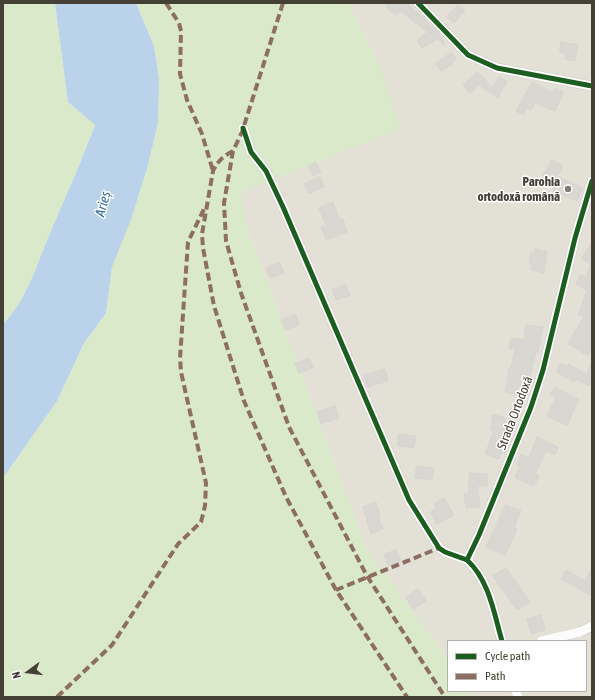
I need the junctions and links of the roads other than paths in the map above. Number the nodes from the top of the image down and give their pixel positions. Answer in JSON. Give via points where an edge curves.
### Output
{"nodes":[{"id":1,"x":418,"y":3,"type":"edge"},
{"id":2,"x":592,"y":86,"type":"edge"},
{"id":3,"x":243,"y":128,"type":"dead end"},
{"id":4,"x":592,"y":181,"type":"edge"},
{"id":5,"x":467,"y":560,"type":"junction"},
{"id":6,"x":592,"y":626,"type":"edge"},
{"id":7,"x":502,"y":640,"type":"edge"},
{"id":8,"x":545,"y":640,"type":"edge"}],
"edges":[{"from":1,"to":2,"type":"street","via":[[468,56],[482,63]]},
{"from":3,"to":5,"type":"street","via":[[251,152],[266,171],[283,207],[409,500],[439,548]]},
{"from":4,"to":5,"type":"street","name":"Strada Ortodoxă","via":[[531,407]]},
{"from":5,"to":7,"type":"street","via":[[475,567],[484,582]]},
{"from":6,"to":8,"type":"street","via":[[580,632]]}]}
